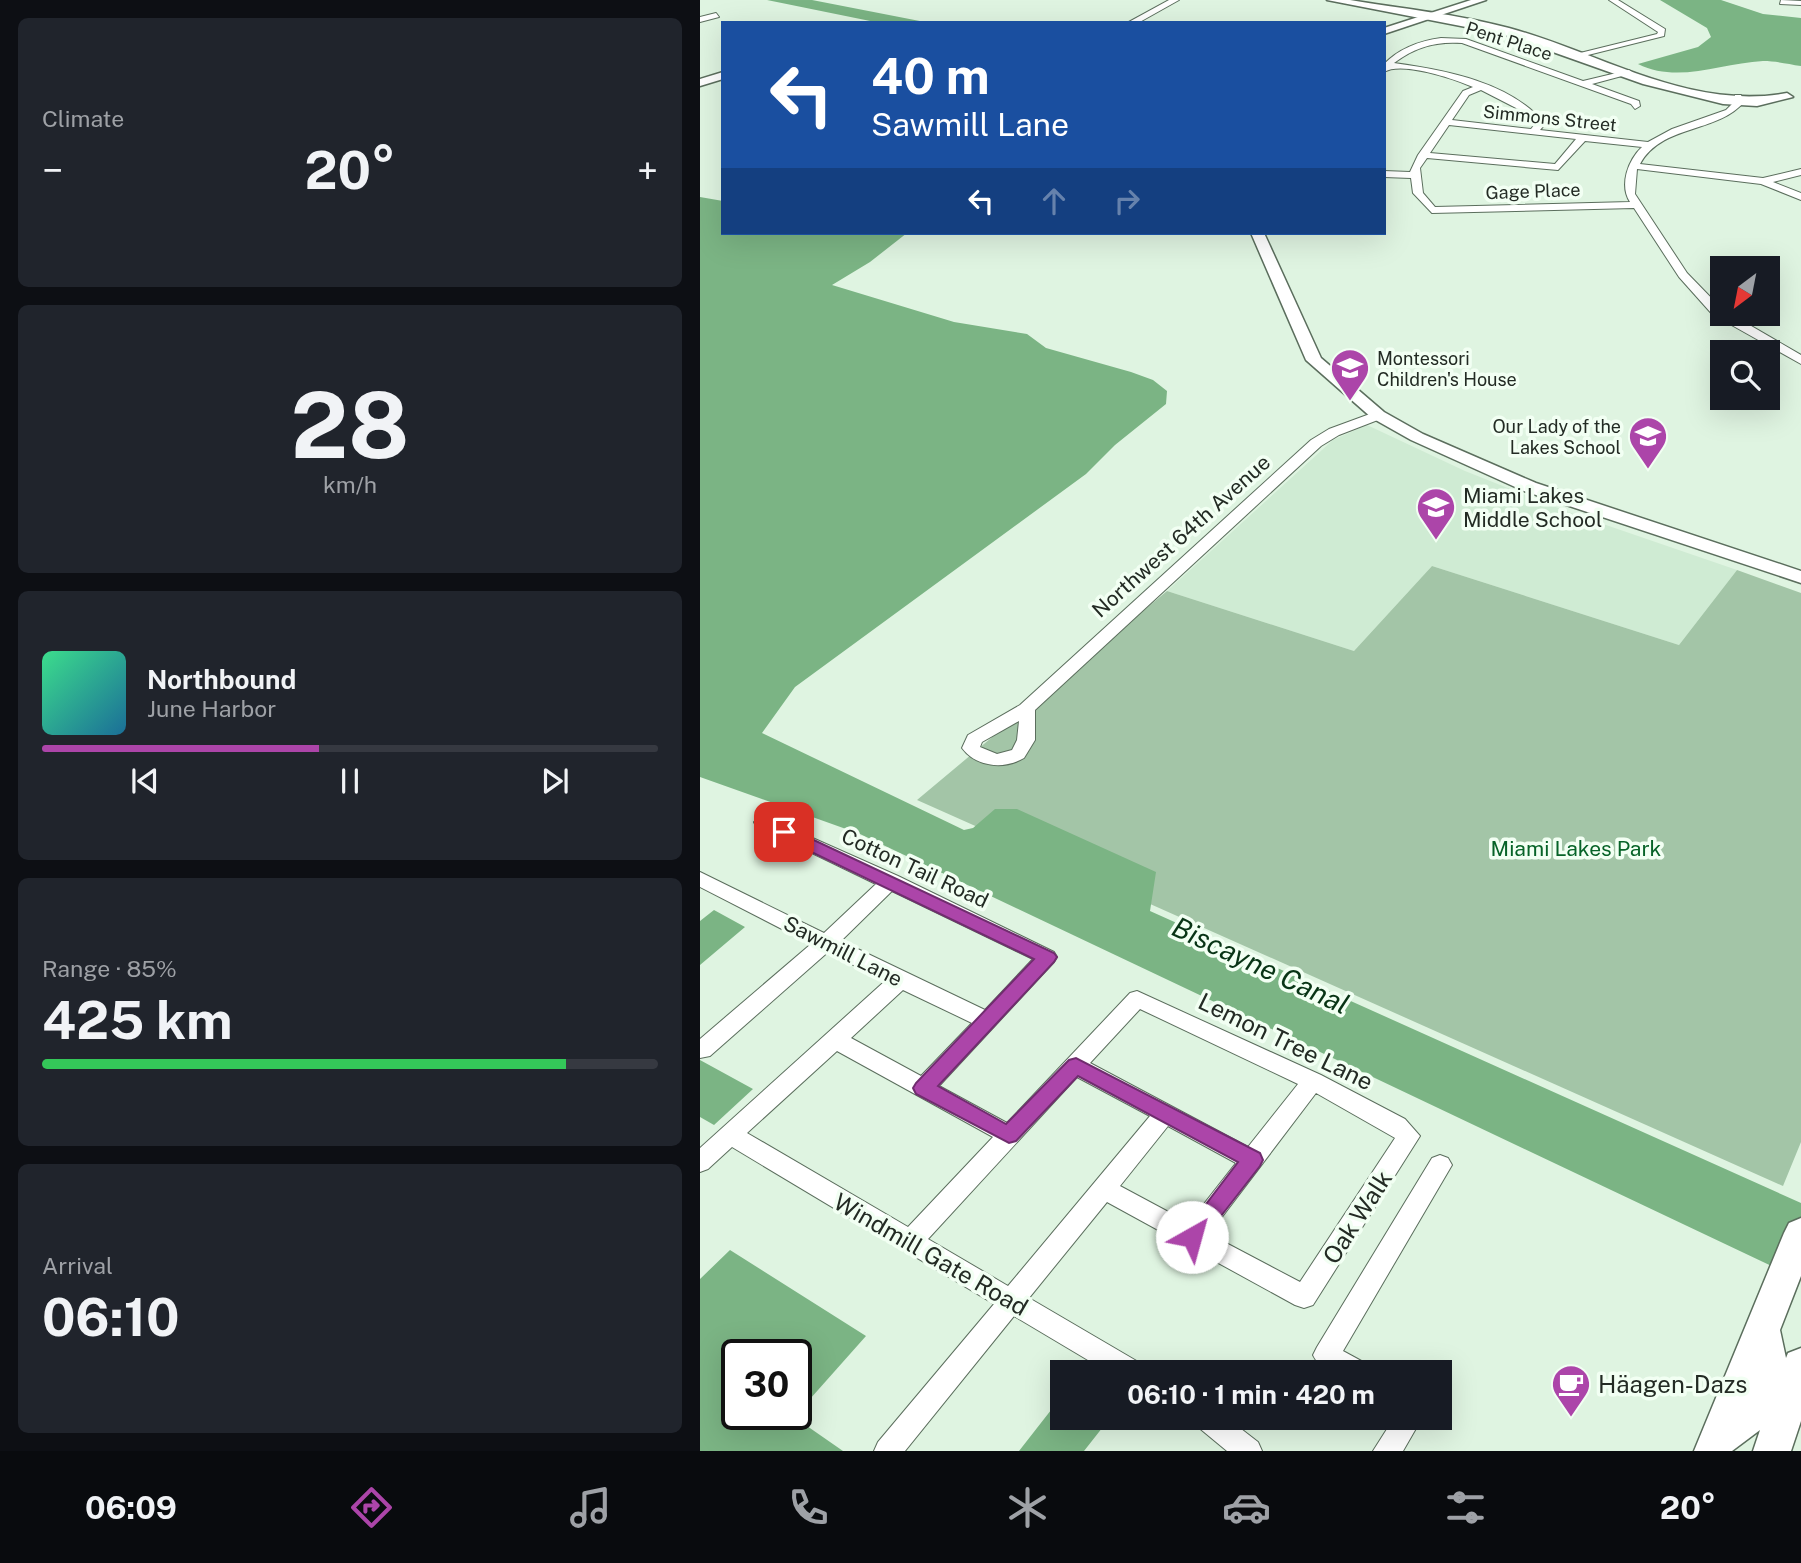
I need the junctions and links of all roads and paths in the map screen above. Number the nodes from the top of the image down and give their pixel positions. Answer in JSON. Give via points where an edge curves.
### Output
{"nodes":[{"id":1,"x":1175,"y":0,"type":"edge"},
{"id":2,"x":1332,"y":0,"type":"edge"},
{"id":3,"x":1480,"y":0,"type":"edge"},
{"id":4,"x":1613,"y":0,"type":"edge"},
{"id":5,"x":1793,"y":0,"type":"edge"},
{"id":6,"x":1782,"y":1,"type":"edge"},
{"id":7,"x":716,"y":15,"type":"dead end"},
{"id":8,"x":1426,"y":17,"type":"junction"},
{"id":9,"x":700,"y":20,"type":"edge"},
{"id":10,"x":1134,"y":21,"type":"edge"},
{"id":11,"x":1386,"y":31,"type":"edge"},
{"id":12,"x":1579,"y":55,"type":"junction"},
{"id":13,"x":1386,"y":67,"type":"edge"},
{"id":14,"x":1629,"y":73,"type":"junction"},
{"id":15,"x":721,"y":76,"type":"edge"},
{"id":16,"x":700,"y":83,"type":"edge"},
{"id":17,"x":1585,"y":83,"type":"junction"},
{"id":18,"x":1479,"y":88,"type":"junction"},
{"id":19,"x":1794,"y":96,"type":"edge"},
{"id":20,"x":1739,"y":99,"type":"junction"},
{"id":21,"x":1635,"y":106,"type":"dead end"},
{"id":22,"x":1446,"y":122,"type":"junction"},
{"id":23,"x":1534,"y":131,"type":"junction"},
{"id":24,"x":1583,"y":137,"type":"junction"},
{"id":25,"x":1651,"y":145,"type":"junction"},
{"id":26,"x":1423,"y":155,"type":"junction"},
{"id":27,"x":1634,"y":166,"type":"junction"},
{"id":28,"x":1801,"y":172,"type":"edge"},
{"id":29,"x":1386,"y":174,"type":"edge"},
{"id":30,"x":1415,"y":175,"type":"junction"},
{"id":31,"x":1763,"y":181,"type":"junction"},
{"id":32,"x":1801,"y":197,"type":"edge"},
{"id":33,"x":1635,"y":205,"type":"junction"},
{"id":34,"x":1258,"y":235,"type":"edge"},
{"id":35,"x":1801,"y":360,"type":"edge"},
{"id":36,"x":1378,"y":415,"type":"junction"},
{"id":37,"x":1801,"y":577,"type":"edge"},
{"id":38,"x":1026,"y":709,"type":"dead end"},
{"id":39,"x":763,"y":822,"type":"dead end"},
{"id":40,"x":700,"y":879,"type":"edge"},
{"id":41,"x":891,"y":881,"type":"junction"},
{"id":42,"x":827,"y":942,"type":"junction"},
{"id":43,"x":899,"y":981,"type":"junction"},
{"id":44,"x":987,"y":1020,"type":"junction"},
{"id":45,"x":836,"y":1040,"type":"junction"},
{"id":46,"x":702,"y":1050,"type":"dead end"},
{"id":47,"x":1076,"y":1066,"type":"junction"},
{"id":48,"x":1313,"y":1081,"type":"junction"},
{"id":49,"x":924,"y":1088,"type":"junction"},
{"id":50,"x":1165,"y":1114,"type":"junction"},
{"id":51,"x":732,"y":1135,"type":"junction"},
{"id":52,"x":1009,"y":1135,"type":"junction"},
{"id":53,"x":1409,"y":1136,"type":"joint"},
{"id":54,"x":1252,"y":1160,"type":"junction"},
{"id":55,"x":700,"y":1162,"type":"edge"},
{"id":56,"x":1440,"y":1165,"type":"dead end"},
{"id":57,"x":1104,"y":1189,"type":"junction"},
{"id":58,"x":1801,"y":1233,"type":"edge"},
{"id":59,"x":1192,"y":1237,"type":"junction"},
{"id":60,"x":909,"y":1242,"type":"junction"},
{"id":61,"x":1013,"y":1302,"type":"junction"},
{"id":62,"x":1762,"y":1332,"type":"junction"},
{"id":63,"x":1111,"y":1360,"type":"edge"},
{"id":64,"x":1335,"y":1360,"type":"edge"},
{"id":65,"x":1801,"y":1366,"type":"edge"},
{"id":66,"x":1794,"y":1409,"type":"edge"},
{"id":67,"x":1222,"y":1430,"type":"edge"},
{"id":68,"x":1401,"y":1430,"type":"edge"},
{"id":69,"x":1716,"y":1445,"type":"edge"},
{"id":70,"x":888,"y":1451,"type":"edge"},
{"id":71,"x":1248,"y":1451,"type":"edge"},
{"id":72,"x":1387,"y":1451,"type":"edge"},
{"id":73,"x":1772,"y":1451,"type":"edge"}],
"edges":[{"from":1,"to":10,"type":"street"},
{"from":2,"to":8,"type":"main road"},
{"from":3,"to":8,"type":"street"},
{"from":4,"to":12,"type":"street","via":[[1662,31],[1660,36]]},
{"from":5,"to":6,"type":"street","via":[[1800,3]]},
{"from":7,"to":9,"type":"street"},
{"from":8,"to":11,"type":"street"},
{"from":8,"to":12,"type":"main road","via":[[1505,31]]},
{"from":12,"to":14,"type":"main road"},
{"from":13,"to":17,"type":"street","name":"Pent Place","via":[[1411,49],[1443,37]]},
{"from":13,"to":18,"type":"street","via":[[1434,71]]},
{"from":14,"to":17,"type":"street"},
{"from":14,"to":20,"type":"main road","via":[[1690,95]]},
{"from":15,"to":16,"type":"street"},
{"from":17,"to":21,"type":"street","name":"Pent Place"},
{"from":18,"to":22,"type":"street","via":[[1466,93]]},
{"from":18,"to":23,"type":"street","via":[[1519,103],[1535,115],[1540,124]]},
{"from":19,"to":20,"type":"main road"},
{"from":20,"to":25,"type":"street","via":[[1733,110],[1690,124]]},
{"from":22,"to":23,"type":"street","name":"Simmons Street"},
{"from":22,"to":26,"type":"street"},
{"from":23,"to":24,"type":"street","name":"Simmons Street"},
{"from":24,"to":25,"type":"street","name":"Simmons Street"},
{"from":24,"to":26,"type":"street","via":[[1558,167]]},
{"from":25,"to":27,"type":"street","via":[[1640,153]]},
{"from":26,"to":30,"type":"street"},
{"from":27,"to":31,"type":"street"},
{"from":27,"to":33,"type":"street","via":[[1629,179]]},
{"from":28,"to":31,"type":"street"},
{"from":29,"to":30,"type":"street"},
{"from":30,"to":33,"type":"street","name":"Gage Place","via":[[1418,193],[1432,210]]},
{"from":31,"to":32,"type":"street"},
{"from":33,"to":35,"type":"street","via":[[1683,275],[1716,311]]},
{"from":34,"to":36,"type":"street","via":[[1314,360]]},
{"from":36,"to":37,"type":"street","via":[[1439,448],[1530,487]]},
{"from":36,"to":38,"type":"street","name":"Northwest 64th Avenue","via":[[1316,443]]},
{"from":39,"to":41,"type":"street","name":"Cotton Tail Road"},
{"from":40,"to":42,"type":"street","name":"Sawmill Lane"},
{"from":41,"to":42,"type":"street"},
{"from":41,"to":44,"type":"street","name":"Cotton Tail Road","via":[[1047,957]]},
{"from":42,"to":43,"type":"street","name":"Sawmill Lane"},
{"from":42,"to":46,"type":"street"},
{"from":43,"to":44,"type":"street","name":"Sawmill Lane"},
{"from":43,"to":45,"type":"street"},
{"from":44,"to":49,"type":"street"},
{"from":45,"to":49,"type":"street"},
{"from":45,"to":51,"type":"street"},
{"from":47,"to":48,"type":"street","name":"Lemon Tree Lane","via":[[1136,999]]},
{"from":47,"to":50,"type":"street"},
{"from":47,"to":52,"type":"street"},
{"from":48,"to":53,"type":"street","name":"Lemon Tree Lane","via":[[1397,1125]]},
{"from":48,"to":54,"type":"street"},
{"from":49,"to":52,"type":"street"},
{"from":50,"to":54,"type":"street"},
{"from":50,"to":57,"type":"street"},
{"from":51,"to":55,"type":"street"},
{"from":51,"to":60,"type":"street","name":"Windmill Gate Road"},
{"from":52,"to":60,"type":"street"},
{"from":53,"to":59,"type":"street","name":"Oak Walk","via":[[1304,1297]]},
{"from":54,"to":59,"type":"street"},
{"from":56,"to":64,"type":"street","via":[[1326,1355]]},
{"from":57,"to":59,"type":"street"},
{"from":57,"to":61,"type":"street"},
{"from":58,"to":62,"type":"main road"},
{"from":60,"to":61,"type":"street","name":"Windmill Gate Road"},
{"from":61,"to":63,"type":"street","name":"Windmill Gate Road"},
{"from":61,"to":70,"type":"street"},
{"from":62,"to":66,"type":"main road","via":[[1774,1391]]},
{"from":62,"to":69,"type":"main road"},
{"from":65,"to":66,"type":"main road"},
{"from":66,"to":69,"type":"main road","via":[[1767,1407],[1738,1422]]},
{"from":66,"to":73,"type":"main road"},
{"from":67,"to":71,"type":"street"},
{"from":68,"to":72,"type":"street"}]}
